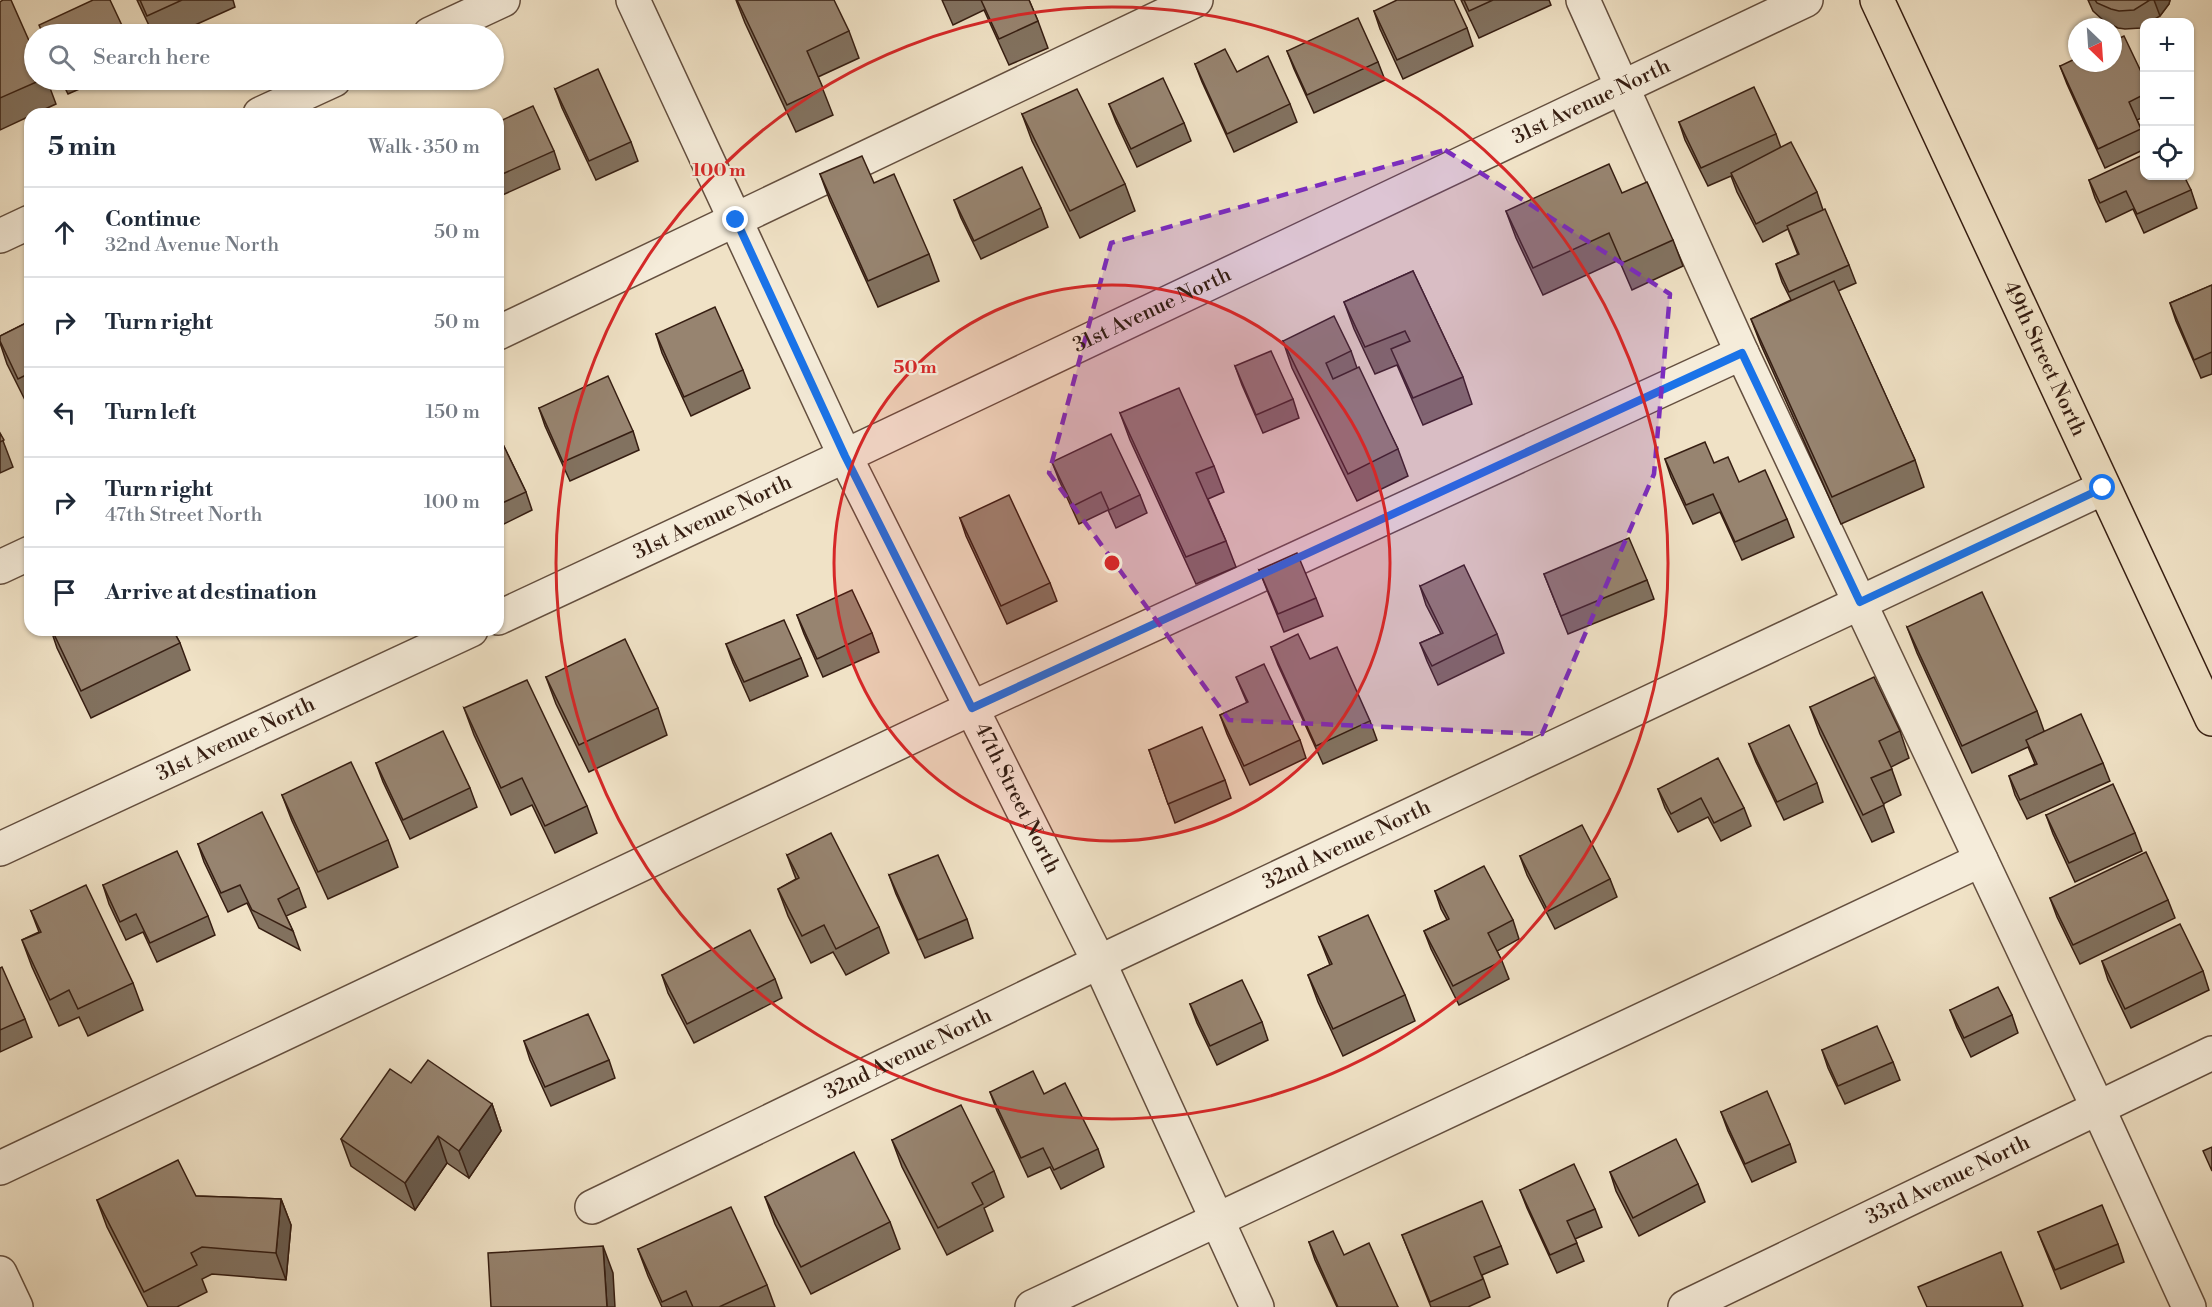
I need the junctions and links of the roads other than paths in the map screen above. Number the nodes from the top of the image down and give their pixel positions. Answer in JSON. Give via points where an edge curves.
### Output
{"nodes":[{"id":1,"x":503,"y":0,"type":"edge"},
{"id":2,"x":633,"y":0,"type":"edge"},
{"id":3,"x":1196,"y":0,"type":"edge"},
{"id":4,"x":1583,"y":0,"type":"edge"},
{"id":5,"x":1806,"y":0,"type":"edge"},
{"id":6,"x":1877,"y":0,"type":"edge"},
{"id":7,"x":451,"y":24,"type":"edge"},
{"id":8,"x":1623,"y":87,"type":"junction"},
{"id":9,"x":312,"y":90,"type":"edge"},
{"id":10,"x":273,"y":108,"type":"edge"},
{"id":11,"x":736,"y":220,"type":"junction"},
{"id":12,"x":24,"y":225,"type":"edge"},
{"id":13,"x":0,"y":236,"type":"edge"},
{"id":14,"x":504,"y":330,"type":"edge"},
{"id":15,"x":1742,"y":353,"type":"junction"},
{"id":16,"x":845,"y":456,"type":"junction"},
{"id":17,"x":2103,"y":488,"type":"junction"},
{"id":18,"x":24,"y":556,"type":"edge"},
{"id":19,"x":0,"y":567,"type":"edge"},
{"id":20,"x":1860,"y":602,"type":"junction"},
{"id":21,"x":504,"y":615,"type":"edge"},
{"id":22,"x":458,"y":636,"type":"edge"},
{"id":23,"x":972,"y":708,"type":"junction"},
{"id":24,"x":2212,"y":719,"type":"edge"},
{"id":25,"x":0,"y":849,"type":"edge"},
{"id":26,"x":1981,"y":860,"type":"junction"},
{"id":27,"x":1099,"y":962,"type":"junction"},
{"id":28,"x":2212,"y":1053,"type":"edge"},
{"id":29,"x":2098,"y":1108,"type":"junction"},
{"id":30,"x":0,"y":1168,"type":"edge"},
{"id":31,"x":592,"y":1207,"type":"dead end"},
{"id":32,"x":1217,"y":1219,"type":"junction"},
{"id":33,"x":0,"y":1273,"type":"edge"},
{"id":34,"x":16,"y":1307,"type":"edge"},
{"id":35,"x":1032,"y":1307,"type":"edge"},
{"id":36,"x":1257,"y":1307,"type":"edge"},
{"id":37,"x":1685,"y":1307,"type":"edge"},
{"id":38,"x":2188,"y":1307,"type":"edge"}],
"edges":[{"from":1,"to":7,"type":"street"},
{"from":2,"to":11,"type":"street","name":"47th Street North"},
{"from":3,"to":11,"type":"street"},
{"from":4,"to":8,"type":"street"},
{"from":5,"to":8,"type":"street","name":"31st Avenue North"},
{"from":6,"to":17,"type":"main road","name":"49th Street North"},
{"from":8,"to":15,"type":"street"},
{"from":8,"to":16,"type":"street","name":"31st Avenue North"},
{"from":9,"to":10,"type":"street"},
{"from":11,"to":14,"type":"street"},
{"from":11,"to":16,"type":"street","name":"47th Street North"},
{"from":12,"to":13,"type":"street"},
{"from":15,"to":20,"type":"street"},
{"from":15,"to":23,"type":"street"},
{"from":16,"to":21,"type":"street","name":"31st Avenue North"},
{"from":16,"to":23,"type":"street","name":"47th Street North"},
{"from":17,"to":20,"type":"street","name":"32nd Avenue North"},
{"from":17,"to":24,"type":"main road","name":"49th Street North"},
{"from":18,"to":19,"type":"street"},
{"from":20,"to":26,"type":"street"},
{"from":20,"to":27,"type":"street","name":"32nd Avenue North"},
{"from":22,"to":25,"type":"street","name":"31st Avenue North"},
{"from":23,"to":27,"type":"street","name":"47th Street North"},
{"from":23,"to":30,"type":"street"},
{"from":26,"to":29,"type":"street"},
{"from":26,"to":32,"type":"street"},
{"from":27,"to":31,"type":"street","name":"32nd Avenue North"},
{"from":27,"to":32,"type":"street","name":"47th Street North"},
{"from":28,"to":29,"type":"street","name":"33rd Avenue North"},
{"from":29,"to":37,"type":"street","name":"33rd Avenue North"},
{"from":29,"to":38,"type":"street"},
{"from":32,"to":35,"type":"street"},
{"from":32,"to":36,"type":"street","name":"47th Street North"},
{"from":33,"to":34,"type":"street"}]}
